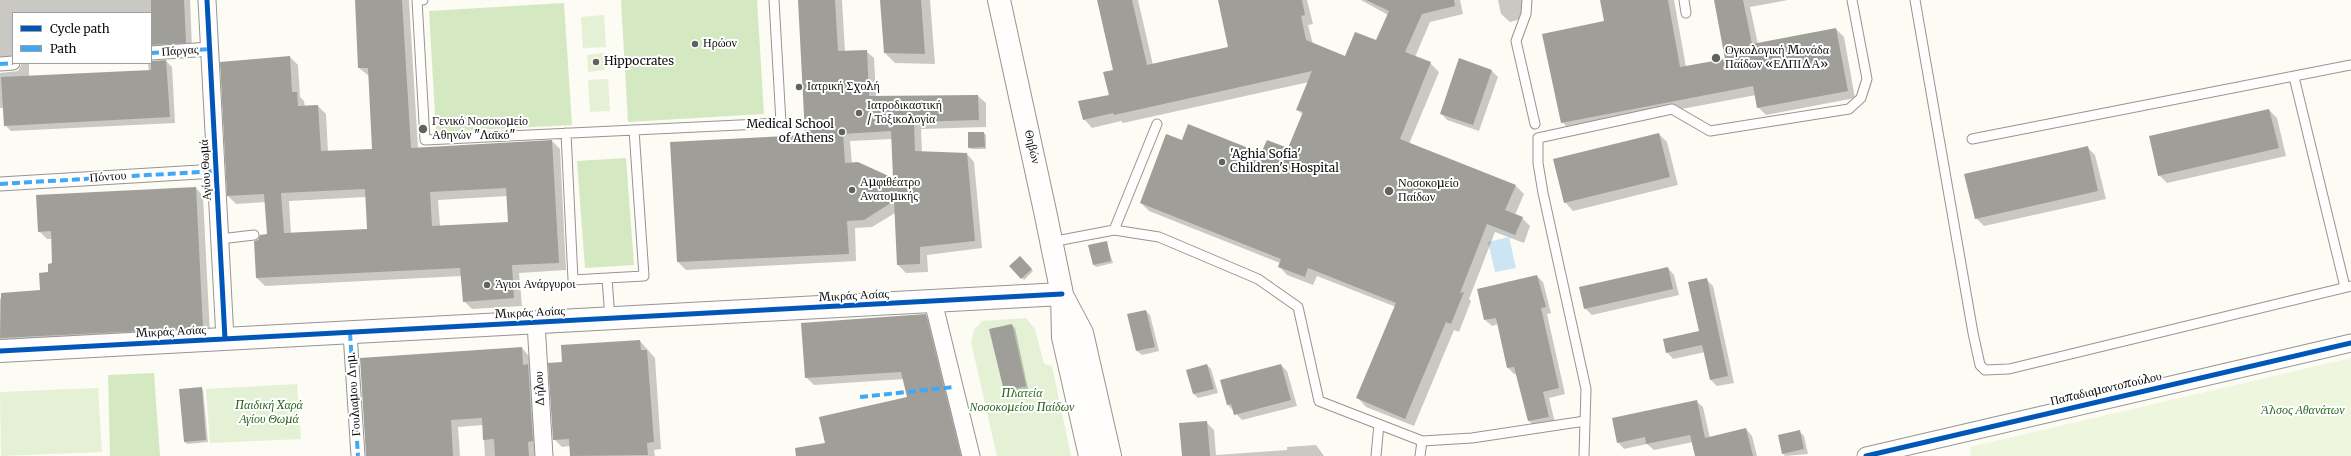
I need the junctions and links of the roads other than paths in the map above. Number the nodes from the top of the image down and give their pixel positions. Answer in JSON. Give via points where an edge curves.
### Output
{"nodes":[{"id":1,"x":207,"y":0,"type":"edge"},
{"id":2,"x":423,"y":0,"type":"edge"},
{"id":3,"x":774,"y":0,"type":"edge"},
{"id":4,"x":999,"y":0,"type":"edge"},
{"id":5,"x":1527,"y":0,"type":"edge"},
{"id":6,"x":1684,"y":0,"type":"edge"},
{"id":7,"x":1852,"y":0,"type":"edge"},
{"id":8,"x":1915,"y":0,"type":"edge"},
{"id":9,"x":1686,"y":13,"type":"dead end"},
{"id":10,"x":210,"y":49,"type":"junction"},
{"id":11,"x":152,"y":53,"type":"edge"},
{"id":12,"x":12,"y":63,"type":"edge"},
{"id":13,"x":0,"y":64,"type":"edge"},
{"id":14,"x":2351,"y":65,"type":"edge"},
{"id":15,"x":2294,"y":77,"type":"junction"},
{"id":16,"x":1157,"y":124,"type":"dead end"},
{"id":17,"x":634,"y":130,"type":"junction"},
{"id":18,"x":1536,"y":131,"type":"junction"},
{"id":19,"x":566,"y":133,"type":"junction"},
{"id":20,"x":1972,"y":139,"type":"dead end"},
{"id":21,"x":216,"y":171,"type":"junction"},
{"id":22,"x":0,"y":184,"type":"edge"},
{"id":23,"x":1114,"y":230,"type":"junction"},
{"id":24,"x":254,"y":235,"type":"dead end"},
{"id":25,"x":220,"y":239,"type":"junction"},
{"id":26,"x":1050,"y":242,"type":"junction"},
{"id":27,"x":607,"y":278,"type":"junction"},
{"id":28,"x":2348,"y":287,"type":"edge"},
{"id":29,"x":1062,"y":294,"type":"junction"},
{"id":30,"x":933,"y":301,"type":"junction"},
{"id":31,"x":610,"y":318,"type":"junction"},
{"id":32,"x":536,"y":323,"type":"junction"},
{"id":33,"x":350,"y":333,"type":"junction"},
{"id":34,"x":225,"y":339,"type":"junction"},
{"id":35,"x":2351,"y":343,"type":"edge"},
{"id":36,"x":0,"y":351,"type":"edge"},
{"id":37,"x":1585,"y":421,"type":"junction"},
{"id":38,"x":1379,"y":424,"type":"junction"},
{"id":39,"x":1422,"y":441,"type":"junction"},
{"id":40,"x":358,"y":456,"type":"edge"},
{"id":41,"x":544,"y":456,"type":"edge"},
{"id":42,"x":971,"y":456,"type":"edge"},
{"id":43,"x":1090,"y":456,"type":"edge"},
{"id":44,"x":1110,"y":456,"type":"edge"},
{"id":45,"x":1376,"y":456,"type":"edge"},
{"id":46,"x":1420,"y":456,"type":"edge"},
{"id":47,"x":1584,"y":456,"type":"edge"},
{"id":48,"x":1866,"y":456,"type":"edge"}],
"edges":[{"from":1,"to":10,"type":"street","name":"Αγίου Θωμά"},
{"from":2,"to":19,"type":"lane","via":[[417,0],[425,140]]},
{"from":3,"to":17,"type":"lane","via":[[781,123]]},
{"from":4,"to":26,"type":"street","name":"Θηβών"},
{"from":5,"to":18,"type":"lane","via":[[1526,14],[1516,41]]},
{"from":6,"to":9,"type":"lane"},
{"from":7,"to":18,"type":"lane","via":[[1867,79],[1862,98],[1849,108],[1710,131],[1672,109]]},
{"from":8,"to":28,"type":"lane","via":[[1973,332],[1980,365],[1985,370],[2009,369]]},
{"from":10,"to":11,"type":"street","name":"Πάργας"},
{"from":10,"to":21,"type":"street","name":"Αγίου Θωμά"},
{"from":12,"to":13,"type":"street"},
{"from":14,"to":15,"type":"lane"},
{"from":15,"to":20,"type":"lane"},
{"from":15,"to":28,"type":"lane"},
{"from":16,"to":23,"type":"lane"},
{"from":17,"to":19,"type":"lane"},
{"from":17,"to":27,"type":"lane","via":[[644,276]]},
{"from":18,"to":37,"type":"lane","via":[[1543,193],[1586,389]]},
{"from":19,"to":27,"type":"lane","via":[[574,280]]},
{"from":21,"to":22,"type":"street","name":"Πόντου"},
{"from":21,"to":25,"type":"street","name":"Αγίου Θωμά"},
{"from":23,"to":26,"type":"lane"},
{"from":23,"to":38,"type":"lane","via":[[1159,237],[1215,260],[1258,279],[1298,307],[1320,401]]},
{"from":24,"to":25,"type":"lane"},
{"from":25,"to":34,"type":"street","name":"Αγίου Θωμά"},
{"from":26,"to":29,"type":"street","name":"Θηβών"},
{"from":27,"to":31,"type":"lane"},
{"from":29,"to":30,"type":"street","name":"Μικράς Ασίας"},
{"from":29,"to":43,"type":"street","name":"Θηβών","via":[[1063,337]]},
{"from":29,"to":44,"type":"street","name":"Θηβών","via":[[1082,334]]},
{"from":30,"to":31,"type":"street","name":"Μικράς Ασίας"},
{"from":30,"to":42,"type":"street"},
{"from":31,"to":32,"type":"street","name":"Μικράς Ασίας"},
{"from":32,"to":33,"type":"street","name":"Μικράς Ασίας"},
{"from":32,"to":41,"type":"street","name":"Δήλου"},
{"from":33,"to":34,"type":"street","name":"Μικράς Ασίας"},
{"from":33,"to":40,"type":"street","name":"Γουλιαμου Δημ."},
{"from":34,"to":36,"type":"street","name":"Μικράς Ασίας"},
{"from":35,"to":48,"type":"street","name":"Παπαδιαμαντοπούλου"},
{"from":37,"to":39,"type":"lane","via":[[1472,438]]},
{"from":37,"to":47,"type":"lane"},
{"from":38,"to":39,"type":"lane"},
{"from":38,"to":45,"type":"lane"},
{"from":39,"to":46,"type":"lane"}]}
